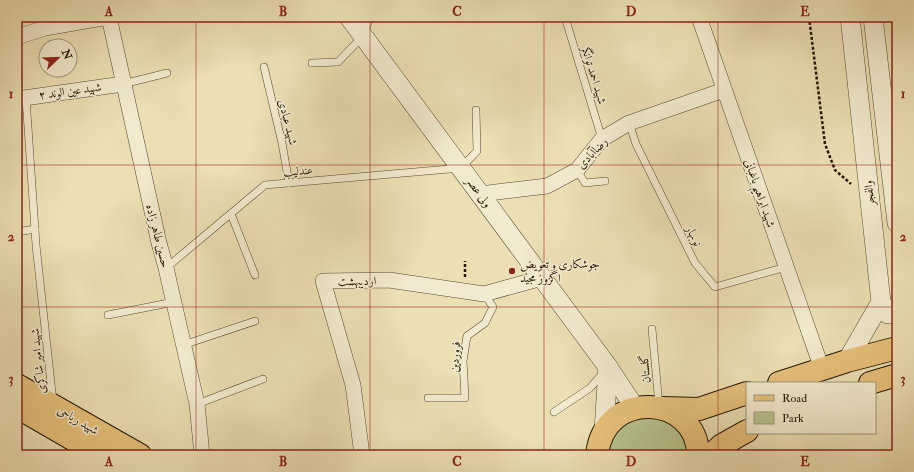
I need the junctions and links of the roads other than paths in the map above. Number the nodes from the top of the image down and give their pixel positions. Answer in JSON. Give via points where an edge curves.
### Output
{"nodes":[{"id":1,"x":108,"y":17,"type":"edge"},
{"id":2,"x":349,"y":17,"type":"edge"},
{"id":3,"x":370,"y":17,"type":"edge"},
{"id":4,"x":565,"y":17,"type":"edge"},
{"id":5,"x":699,"y":17,"type":"edge"},
{"id":6,"x":850,"y":17,"type":"edge"},
{"id":7,"x":873,"y":17,"type":"edge"},
{"id":8,"x":40,"y":23,"type":"edge"},
{"id":9,"x":363,"y":36,"type":"junction"},
{"id":10,"x":17,"y":37,"type":"edge"},
{"id":11,"x":312,"y":64,"type":"dead end"},
{"id":12,"x":264,"y":67,"type":"dead end"},
{"id":13,"x":167,"y":73,"type":"dead end"},
{"id":14,"x":123,"y":84,"type":"junction"},
{"id":15,"x":724,"y":90,"type":"junction"},
{"id":16,"x":22,"y":98,"type":"edge"},
{"id":17,"x":476,"y":110,"type":"dead end"},
{"id":18,"x":629,"y":123,"type":"junction"},
{"id":19,"x":602,"y":140,"type":"junction"},
{"id":20,"x":461,"y":168,"type":"junction"},
{"id":21,"x":577,"y":170,"type":"junction"},
{"id":22,"x":605,"y":181,"type":"dead end"},
{"id":23,"x":289,"y":183,"type":"junction"},
{"id":24,"x":480,"y":194,"type":"junction"},
{"id":25,"x":231,"y":214,"type":"junction"},
{"id":26,"x":897,"y":223,"type":"edge"},
{"id":27,"x":35,"y":229,"type":"junction"},
{"id":28,"x":17,"y":232,"type":"edge"},
{"id":29,"x":786,"y":267,"type":"junction"},
{"id":30,"x":166,"y":268,"type":"junction"},
{"id":31,"x":255,"y":275,"type":"dead end"},
{"id":32,"x":542,"y":278,"type":"junction"},
{"id":33,"x":484,"y":294,"type":"junction"},
{"id":34,"x":174,"y":302,"type":"junction"},
{"id":35,"x":881,"y":302,"type":"junction"},
{"id":36,"x":897,"y":314,"type":"edge"},
{"id":37,"x":108,"y":315,"type":"dead end"},
{"id":38,"x":255,"y":321,"type":"dead end"},
{"id":39,"x":652,"y":329,"type":"dead end"},
{"id":40,"x":183,"y":345,"type":"junction"},
{"id":41,"x":897,"y":348,"type":"edge"},
{"id":42,"x":847,"y":361,"type":"junction"},
{"id":43,"x":608,"y":367,"type":"junction"},
{"id":44,"x":822,"y":369,"type":"junction"},
{"id":45,"x":897,"y":375,"type":"edge"},
{"id":46,"x":263,"y":379,"type":"dead end"},
{"id":47,"x":782,"y":382,"type":"edge"},
{"id":48,"x":873,"y":382,"type":"edge"},
{"id":49,"x":17,"y":385,"type":"edge"},
{"id":50,"x":746,"y":394,"type":"edge"},
{"id":51,"x":428,"y":398,"type":"dead end"},
{"id":52,"x":197,"y":404,"type":"junction"},
{"id":53,"x":54,"y":406,"type":"junction"},
{"id":54,"x":17,"y":408,"type":"edge"},
{"id":55,"x":635,"y":408,"type":"junction"},
{"id":56,"x":660,"y":408,"type":"junction"},
{"id":57,"x":554,"y":412,"type":"dead end"},
{"id":58,"x":604,"y":431,"type":"junction"},
{"id":59,"x":746,"y":432,"type":"edge"},
{"id":60,"x":100,"y":455,"type":"edge"},
{"id":61,"x":140,"y":455,"type":"edge"},
{"id":62,"x":202,"y":455,"type":"edge"},
{"id":63,"x":362,"y":455,"type":"edge"},
{"id":64,"x":597,"y":455,"type":"edge"},
{"id":65,"x":698,"y":455,"type":"edge"},
{"id":66,"x":712,"y":455,"type":"edge"}],
"edges":[{"from":1,"to":8,"type":"street"},
{"from":1,"to":14,"type":"street","name":"حسین طاهر زاده"},
{"from":2,"to":9,"type":"street","name":"ولی عصر"},
{"from":3,"to":9,"type":"lane"},
{"from":4,"to":19,"type":"lane","name":"شهید احمد توانگر"},
{"from":5,"to":15,"type":"street","name":"شهید ابراهیم باغبانی"},
{"from":6,"to":35,"type":"street","name":"والفجر"},
{"from":7,"to":26,"type":"street","name":"والفجر"},
{"from":8,"to":10,"type":"street"},
{"from":9,"to":11,"type":"lane","via":[[338,62]]},
{"from":9,"to":20,"type":"street","name":"ولی عصر"},
{"from":12,"to":23,"type":"lane","name":"شهید عبادی"},
{"from":13,"to":14,"type":"lane"},
{"from":14,"to":16,"type":"street","name":"شهید عین الوند ۲"},
{"from":14,"to":30,"type":"street","name":"حسین طاهر زاده","via":[[158,243]]},
{"from":15,"to":18,"type":"street","name":"رضاآبادی"},
{"from":15,"to":29,"type":"street","name":"شهید ابراهیم باغبانی"},
{"from":16,"to":27,"type":"lane","name":"شهید امیر شاکری"},
{"from":17,"to":20,"type":"lane","via":[[477,151]]},
{"from":18,"to":19,"type":"street","name":"رضاآبادی"},
{"from":18,"to":29,"type":"lane","name":"نوبهار","via":[[636,144],[695,263],[715,288]]},
{"from":19,"to":21,"type":"street","name":"رضاآبادی"},
{"from":20,"to":23,"type":"lane","name":"عندلیب"},
{"from":20,"to":24,"type":"street","name":"ولی عصر"},
{"from":21,"to":22,"type":"lane","via":[[585,183]]},
{"from":21,"to":24,"type":"street","name":"رضاآبادی","via":[[547,186]]},
{"from":23,"to":25,"type":"lane","name":"عندلیب","via":[[265,186]]},
{"from":24,"to":32,"type":"street","name":"ولی عصر"},
{"from":25,"to":30,"type":"lane","name":"عندلیب"},
{"from":25,"to":31,"type":"lane"},
{"from":27,"to":28,"type":"lane"},
{"from":27,"to":53,"type":"lane","name":"شهید امیر شاکری"},
{"from":29,"to":44,"type":"street","name":"شهید ابراهیم باغبانی"},
{"from":30,"to":34,"type":"street","name":"حسین طاهر زاده"},
{"from":32,"to":33,"type":"street","name":"اردیبهشت"},
{"from":32,"to":43,"type":"street","name":"ولی عصر"},
{"from":33,"to":51,"type":"lane","name":"فروردین","via":[[493,308],[485,323],[467,336],[463,361],[465,398]]},
{"from":33,"to":63,"type":"street","name":"اردیبهشت","via":[[389,280],[323,281],[353,385]]},
{"from":34,"to":37,"type":"lane"},
{"from":34,"to":40,"type":"street","name":"حسین طاهر زاده"},
{"from":35,"to":36,"type":"street","via":[[888,314]]},
{"from":35,"to":42,"type":"street"},
{"from":38,"to":40,"type":"lane"},
{"from":39,"to":56,"type":"lane","name":"گلستان"},
{"from":40,"to":52,"type":"street","name":"حسین طاهر زاده"},
{"from":41,"to":42,"type":"main road"},
{"from":42,"to":44,"type":"main road"},
{"from":43,"to":55,"type":"street","name":"ولی عصر"},
{"from":43,"to":57,"type":"lane","via":[[590,388]]},
{"from":43,"to":58,"type":"street"},
{"from":44,"to":47,"type":"main road"},
{"from":45,"to":48,"type":"main road"},
{"from":46,"to":52,"type":"lane"},
{"from":49,"to":53,"type":"main road","name":"شهید ریاحی"},
{"from":50,"to":56,"type":"main road","via":[[699,409]]},
{"from":52,"to":62,"type":"street","name":"حسین طاهر زاده"},
{"from":53,"to":61,"type":"main road","name":"شهید ریاحی"},
{"from":54,"to":60,"type":"main road","name":"شهید ریاحی"},
{"from":55,"to":56,"type":"main road"},
{"from":55,"to":58,"type":"main road","via":[[614,418]]},
{"from":56,"to":65,"type":"main road","via":[[674,414],[686,424],[694,437]]},
{"from":58,"to":64,"type":"main road"},
{"from":59,"to":66,"type":"main road","via":[[722,445]]}]}
